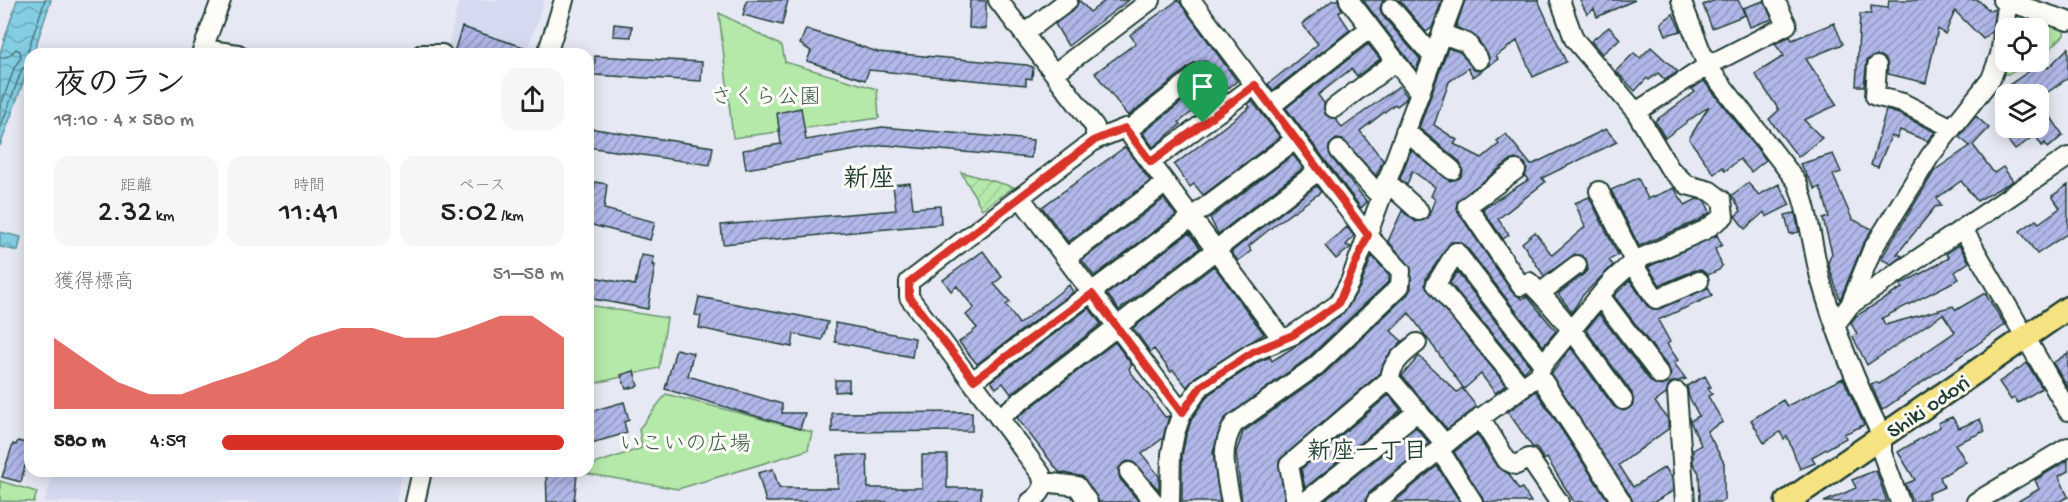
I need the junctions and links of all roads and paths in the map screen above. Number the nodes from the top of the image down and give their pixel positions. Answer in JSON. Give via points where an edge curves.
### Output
{"nodes":[{"id":1,"x":221,"y":0,"type":"edge"},
{"id":2,"x":564,"y":0,"type":"edge"},
{"id":3,"x":1068,"y":0,"type":"edge"},
{"id":4,"x":1151,"y":0,"type":"edge"},
{"id":5,"x":1191,"y":0,"type":"edge"},
{"id":6,"x":1349,"y":0,"type":"edge"},
{"id":7,"x":1560,"y":0,"type":"edge"},
{"id":8,"x":1681,"y":0,"type":"edge"},
{"id":9,"x":1775,"y":0,"type":"edge"},
{"id":10,"x":1000,"y":1,"type":"edge"},
{"id":11,"x":1452,"y":1,"type":"edge"},
{"id":12,"x":2005,"y":1,"type":"edge"},
{"id":13,"x":1391,"y":8,"type":"dead end"},
{"id":14,"x":2068,"y":21,"type":"edge"},
{"id":15,"x":1370,"y":28,"type":"junction"},
{"id":16,"x":1024,"y":33,"type":"junction"},
{"id":17,"x":1442,"y":34,"type":"junction"},
{"id":18,"x":203,"y":48,"type":"edge"},
{"id":19,"x":549,"y":48,"type":"edge"},
{"id":20,"x":1433,"y":57,"type":"junction"},
{"id":21,"x":1479,"y":60,"type":"dead end"},
{"id":22,"x":1396,"y":62,"type":"junction"},
{"id":23,"x":1707,"y":66,"type":"junction"},
{"id":24,"x":1877,"y":66,"type":"dead end"},
{"id":25,"x":1056,"y":72,"type":"junction"},
{"id":26,"x":1201,"y":72,"type":"dead end"},
{"id":27,"x":1255,"y":85,"type":"junction"},
{"id":28,"x":1420,"y":93,"type":"junction"},
{"id":29,"x":1271,"y":106,"type":"junction"},
{"id":30,"x":1334,"y":108,"type":"dead end"},
{"id":31,"x":1636,"y":112,"type":"junction"},
{"id":32,"x":1952,"y":128,"type":"junction"},
{"id":33,"x":1127,"y":131,"type":"junction"},
{"id":34,"x":1405,"y":131,"type":"junction"},
{"id":35,"x":1296,"y":139,"type":"junction"},
{"id":36,"x":1095,"y":140,"type":"junction"},
{"id":37,"x":1339,"y":150,"type":"dead end"},
{"id":38,"x":2068,"y":157,"type":"edge"},
{"id":39,"x":1151,"y":162,"type":"junction"},
{"id":40,"x":1319,"y":170,"type":"junction"},
{"id":41,"x":1452,"y":170,"type":"dead end"},
{"id":42,"x":1516,"y":170,"type":"dead end"},
{"id":43,"x":1166,"y":183,"type":"junction"},
{"id":44,"x":1384,"y":188,"type":"junction"},
{"id":45,"x":1599,"y":191,"type":"dead end"},
{"id":46,"x":1020,"y":197,"type":"junction"},
{"id":47,"x":1419,"y":211,"type":"dead end"},
{"id":48,"x":1191,"y":217,"type":"junction"},
{"id":49,"x":1963,"y":229,"type":"junction"},
{"id":50,"x":1368,"y":235,"type":"junction"},
{"id":51,"x":1217,"y":250,"type":"junction"},
{"id":52,"x":1066,"y":258,"type":"junction"},
{"id":53,"x":1633,"y":262,"type":"junction"},
{"id":54,"x":1577,"y":265,"type":"dead end"},
{"id":55,"x":1699,"y":281,"type":"dead end"},
{"id":56,"x":1540,"y":293,"type":"junction"},
{"id":57,"x":1092,"y":294,"type":"junction"},
{"id":58,"x":1600,"y":296,"type":"junction"},
{"id":59,"x":1850,"y":305,"type":"junction"},
{"id":60,"x":2068,"y":308,"type":"edge"},
{"id":61,"x":1835,"y":325,"type":"junction"},
{"id":62,"x":1117,"y":326,"type":"junction"},
{"id":63,"x":1571,"y":329,"type":"junction"},
{"id":64,"x":2027,"y":337,"type":"junction"},
{"id":65,"x":1282,"y":339,"type":"junction"},
{"id":66,"x":1417,"y":343,"type":"dead end"},
{"id":67,"x":1541,"y":369,"type":"junction"},
{"id":68,"x":1660,"y":375,"type":"dead end"},
{"id":69,"x":1390,"y":379,"type":"junction"},
{"id":70,"x":974,"y":380,"type":"junction"},
{"id":71,"x":1522,"y":387,"type":"junction"},
{"id":72,"x":1677,"y":392,"type":"dead end"},
{"id":73,"x":1623,"y":400,"type":"dead end"},
{"id":74,"x":1418,"y":411,"type":"junction"},
{"id":75,"x":2068,"y":411,"type":"edge"},
{"id":76,"x":1182,"y":413,"type":"junction"},
{"id":77,"x":1000,"y":417,"type":"junction"},
{"id":78,"x":1480,"y":417,"type":"junction"},
{"id":79,"x":1882,"y":436,"type":"junction"},
{"id":80,"x":1442,"y":446,"type":"junction"},
{"id":81,"x":2068,"y":447,"type":"edge"},
{"id":82,"x":1129,"y":472,"type":"dead end"},
{"id":83,"x":421,"y":477,"type":"edge"},
{"id":84,"x":1044,"y":482,"type":"junction"},
{"id":85,"x":1396,"y":495,"type":"edge"},
{"id":86,"x":415,"y":502,"type":"edge"},
{"id":87,"x":1030,"y":502,"type":"edge"},
{"id":88,"x":1088,"y":502,"type":"edge"},
{"id":89,"x":1154,"y":502,"type":"edge"},
{"id":90,"x":1170,"y":502,"type":"edge"},
{"id":91,"x":1231,"y":502,"type":"edge"},
{"id":92,"x":1296,"y":502,"type":"edge"},
{"id":93,"x":1305,"y":502,"type":"edge"},
{"id":94,"x":1376,"y":502,"type":"edge"},
{"id":95,"x":1473,"y":502,"type":"edge"},
{"id":96,"x":1559,"y":502,"type":"edge"},
{"id":97,"x":1622,"y":502,"type":"edge"},
{"id":98,"x":1685,"y":502,"type":"edge"},
{"id":99,"x":1787,"y":502,"type":"edge"},
{"id":100,"x":1900,"y":502,"type":"edge"},
{"id":101,"x":1976,"y":502,"type":"edge"}],
"edges":[{"from":1,"to":18,"type":"street"},
{"from":2,"to":19,"type":"street"},
{"from":3,"to":16,"type":"street"},
{"from":4,"to":25,"type":"street"},
{"from":5,"to":27,"type":"street"},
{"from":6,"to":15,"type":"street"},
{"from":7,"to":31,"type":"street","via":[[1574,39]]},
{"from":8,"to":23,"type":"street"},
{"from":9,"to":23,"type":"street","via":[[1787,25]]},
{"from":10,"to":16,"type":"street"},
{"from":11,"to":17,"type":"street"},
{"from":12,"to":14,"type":"street"},
{"from":12,"to":32,"type":"street","via":[[2000,55],[1991,79]]},
{"from":13,"to":20,"type":"street"},
{"from":15,"to":22,"type":"street"},
{"from":15,"to":29,"type":"street"},
{"from":16,"to":25,"type":"street"},
{"from":17,"to":20,"type":"street"},
{"from":17,"to":21,"type":"street","via":[[1467,43]]},
{"from":20,"to":28,"type":"street"},
{"from":22,"to":28,"type":"street"},
{"from":22,"to":30,"type":"street"},
{"from":23,"to":31,"type":"street"},
{"from":23,"to":61,"type":"street","via":[[1797,182]]},
{"from":24,"to":32,"type":"street","via":[[1875,96],[1903,103]]},
{"from":25,"to":36,"type":"street","via":[[1095,127]]},
{"from":26,"to":33,"type":"street"},
{"from":27,"to":29,"type":"street"},
{"from":27,"to":39,"type":"street"},
{"from":28,"to":34,"type":"street"},
{"from":29,"to":35,"type":"street"},
{"from":31,"to":53,"type":"street","via":[[1670,169],[1687,185],[1710,191],[1722,200],[1724,216],[1705,230]]},
{"from":32,"to":59,"type":"street","via":[[1930,156],[1872,250]]},
{"from":33,"to":36,"type":"street","via":[[1125,128]]},
{"from":33,"to":39,"type":"street"},
{"from":34,"to":41,"type":"street"},
{"from":34,"to":44,"type":"street"},
{"from":35,"to":40,"type":"street"},
{"from":35,"to":48,"type":"street"},
{"from":36,"to":46,"type":"street"},
{"from":37,"to":44,"type":"street","via":[[1375,191]]},
{"from":38,"to":49,"type":"street"},
{"from":39,"to":43,"type":"street"},
{"from":40,"to":50,"type":"street"},
{"from":40,"to":51,"type":"street"},
{"from":42,"to":56,"type":"street","via":[[1467,206],[1521,286],[1528,282]]},
{"from":43,"to":48,"type":"street"},
{"from":43,"to":52,"type":"street"},
{"from":44,"to":47,"type":"street"},
{"from":44,"to":50,"type":"street"},
{"from":45,"to":53,"type":"street"},
{"from":46,"to":52,"type":"street"},
{"from":46,"to":70,"type":"street","via":[[909,282],[909,297]]},
{"from":48,"to":51,"type":"street"},
{"from":48,"to":57,"type":"street"},
{"from":49,"to":59,"type":"street"},
{"from":49,"to":64,"type":"street"},
{"from":50,"to":65,"type":"street","via":[[1338,304]]},
{"from":50,"to":91,"type":"street","via":[[1401,272],[1400,286],[1316,366],[1234,424],[1223,458]]},
{"from":51,"to":62,"type":"street"},
{"from":51,"to":65,"type":"street"},
{"from":52,"to":57,"type":"street"},
{"from":53,"to":55,"type":"street","via":[[1656,299]]},
{"from":53,"to":58,"type":"street"},
{"from":54,"to":56,"type":"street"},
{"from":56,"to":63,"type":"street"},
{"from":57,"to":62,"type":"street"},
{"from":57,"to":70,"type":"street"},
{"from":58,"to":63,"type":"street"},
{"from":58,"to":68,"type":"street"},
{"from":59,"to":61,"type":"street"},
{"from":60,"to":64,"type":"main road","name":"Shiki odori"},
{"from":61,"to":79,"type":"street"},
{"from":62,"to":76,"type":"street"},
{"from":62,"to":77,"type":"street"},
{"from":63,"to":67,"type":"street"},
{"from":63,"to":73,"type":"street"},
{"from":64,"to":75,"type":"street"},
{"from":64,"to":79,"type":"main road","name":"Shiki odori"},
{"from":65,"to":76,"type":"street","via":[[1253,352],[1201,386]]},
{"from":66,"to":69,"type":"street","via":[[1401,356]]},
{"from":67,"to":71,"type":"street"},
{"from":67,"to":71,"type":"street","via":[[1456,252],[1436,284]]},
{"from":67,"to":97,"type":"street"},
{"from":69,"to":74,"type":"street"},
{"from":69,"to":92,"type":"street","via":[[1289,465]]},
{"from":70,"to":77,"type":"street"},
{"from":71,"to":78,"type":"street"},
{"from":72,"to":98,"type":"street"},
{"from":74,"to":80,"type":"street"},
{"from":74,"to":93,"type":"street"},
{"from":76,"to":90,"type":"street","via":[[1171,454]]},
{"from":77,"to":84,"type":"street"},
{"from":78,"to":80,"type":"street"},
{"from":78,"to":96,"type":"street","via":[[1507,461],[1516,465],[1529,458]]},
{"from":79,"to":99,"type":"main road","name":"Shiki odori"},
{"from":79,"to":100,"type":"street","via":[[1882,453]]},
{"from":80,"to":85,"type":"street"},
{"from":80,"to":95,"type":"street"},
{"from":81,"to":101,"type":"street"},
{"from":82,"to":89,"type":"street"},
{"from":83,"to":86,"type":"street"},
{"from":84,"to":87,"type":"street","via":[[1041,494]]},
{"from":84,"to":88,"type":"street","via":[[1077,486]]},
{"from":85,"to":94,"type":"street"}]}
